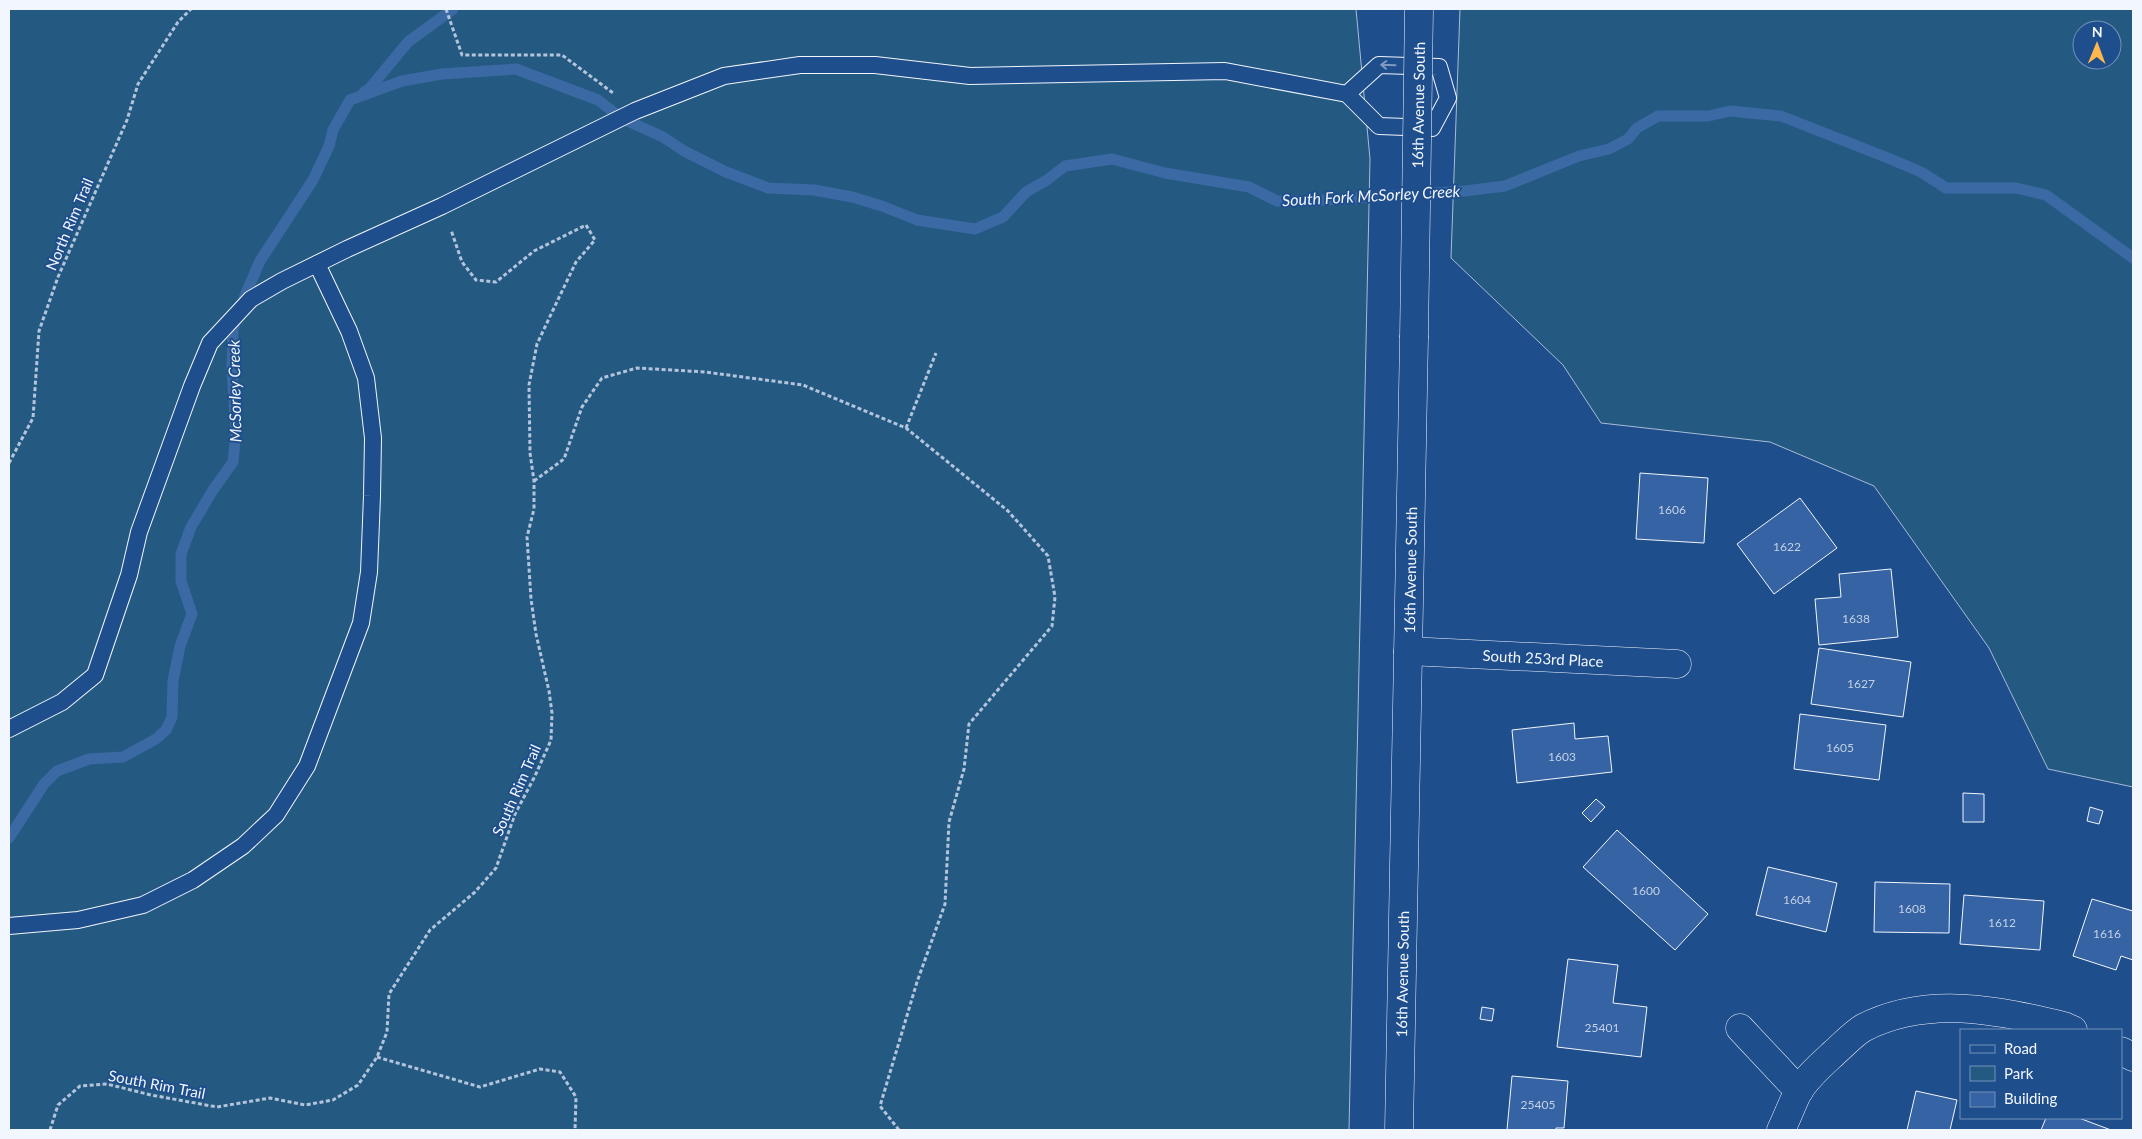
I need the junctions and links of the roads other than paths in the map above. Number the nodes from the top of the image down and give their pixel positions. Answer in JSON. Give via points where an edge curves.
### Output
{"nodes":[{"id":1,"x":1419,"y":9,"type":"edge"},
{"id":2,"x":1347,"y":94,"type":"junction"},
{"id":3,"x":317,"y":264,"type":"junction"},
{"id":4,"x":1408,"y":651,"type":"junction"},
{"id":5,"x":1677,"y":664,"type":"dead end"},
{"id":6,"x":9,"y":729,"type":"edge"},
{"id":7,"x":9,"y":926,"type":"edge"},
{"id":8,"x":1740,"y":1028,"type":"dead end"},
{"id":9,"x":2071,"y":1029,"type":"edge"},
{"id":10,"x":1799,"y":1091,"type":"junction"},
{"id":11,"x":1400,"y":1130,"type":"edge"},
{"id":12,"x":1781,"y":1130,"type":"edge"}],
"edges":[{"from":1,"to":4,"type":"main road","name":"16th Avenue South","bridge":true},
{"from":2,"to":2,"type":"lane","one_way":true,"via":[[1379,126],[1432,128],[1448,98],[1439,67],[1378,65]]},
{"from":2,"to":3,"type":"lane","via":[[1225,72],[970,76],[875,65],[800,65],[724,76],[593,130]]},
{"from":3,"to":6,"type":"lane","via":[[251,299],[210,343],[139,532],[129,574],[95,675],[62,702]]},
{"from":3,"to":7,"type":"lane","via":[[349,331],[366,378],[373,438],[372,496],[369,572],[361,623],[307,766],[276,815],[243,846],[193,880],[143,905],[78,920]]},
{"from":4,"to":5,"type":"main road","name":"South 253rd Place"},
{"from":4,"to":11,"type":"main road","name":"16th Avenue South"},
{"from":8,"to":10,"type":"main road"},
{"from":9,"to":10,"type":"main road","via":[[1994,1010],[1960,1008],[1900,1014],[1862,1029],[1817,1069]]},
{"from":10,"to":12,"type":"main road"}]}
